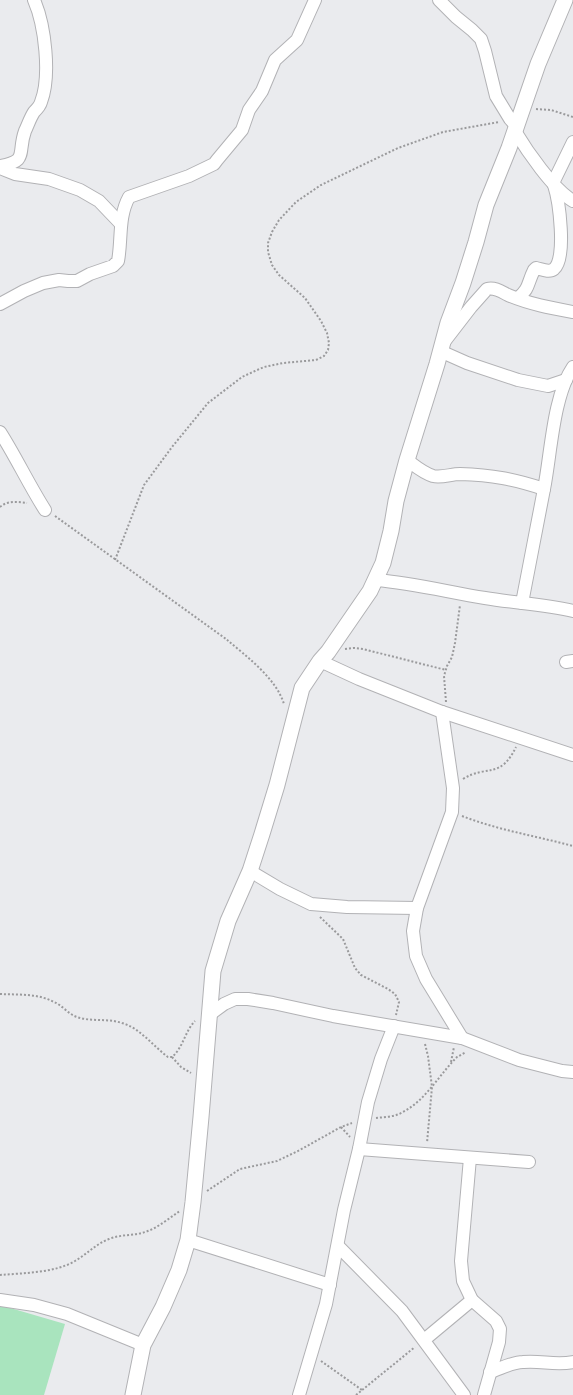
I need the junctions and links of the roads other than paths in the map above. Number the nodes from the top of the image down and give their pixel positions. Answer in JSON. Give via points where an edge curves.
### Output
{"nodes":[{"id":1,"x":34,"y":0,"type":"edge"},
{"id":2,"x":314,"y":0,"type":"edge"},
{"id":3,"x":439,"y":0,"type":"edge"},
{"id":4,"x":565,"y":0,"type":"edge"},
{"id":5,"x":448,"y":5,"type":"edge"},
{"id":6,"x":514,"y":126,"type":"junction"},
{"id":7,"x":573,"y":142,"type":"edge"},
{"id":8,"x":0,"y":167,"type":"edge"},
{"id":9,"x":554,"y":184,"type":"junction"},
{"id":10,"x":573,"y":201,"type":"edge"},
{"id":11,"x":121,"y":224,"type":"junction"},
{"id":12,"x":518,"y":298,"type":"junction"},
{"id":13,"x":0,"y":304,"type":"edge"},
{"id":14,"x":573,"y":312,"type":"edge"},
{"id":15,"x":441,"y":348,"type":"junction"},
{"id":16,"x":573,"y":367,"type":"edge"},
{"id":17,"x":566,"y":380,"type":"junction"},
{"id":18,"x":0,"y":432,"type":"edge"},
{"id":19,"x":407,"y":460,"type":"junction"},
{"id":20,"x":544,"y":489,"type":"junction"},
{"id":21,"x":45,"y":510,"type":"road end"},
{"id":22,"x":376,"y":580,"type":"junction"},
{"id":23,"x":522,"y":603,"type":"junction"},
{"id":24,"x":573,"y":611,"type":"edge"},
{"id":25,"x":324,"y":656,"type":"junction"},
{"id":26,"x":445,"y":714,"type":"junction"},
{"id":27,"x":573,"y":755,"type":"edge"},
{"id":28,"x":250,"y":871,"type":"junction"},
{"id":29,"x":417,"y":908,"type":"junction"},
{"id":30,"x":209,"y":1015,"type":"junction"},
{"id":31,"x":394,"y":1026,"type":"junction"},
{"id":32,"x":459,"y":1038,"type":"junction"},
{"id":33,"x":573,"y":1072,"type":"edge"},
{"id":34,"x":359,"y":1149,"type":"junction"},
{"id":35,"x":470,"y":1158,"type":"junction"},
{"id":36,"x":529,"y":1162,"type":"dead end"},
{"id":37,"x":188,"y":1240,"type":"junction"},
{"id":38,"x":338,"y":1246,"type":"junction"},
{"id":39,"x":330,"y":1285,"type":"junction"},
{"id":40,"x":0,"y":1300,"type":"edge"},
{"id":41,"x":472,"y":1300,"type":"junction"},
{"id":42,"x":424,"y":1340,"type":"junction"},
{"id":43,"x":143,"y":1345,"type":"junction"},
{"id":44,"x":573,"y":1362,"type":"edge"},
{"id":45,"x":490,"y":1372,"type":"junction"},
{"id":46,"x":133,"y":1395,"type":"edge"},
{"id":47,"x":299,"y":1395,"type":"edge"},
{"id":48,"x":464,"y":1395,"type":"edge"},
{"id":49,"x":484,"y":1395,"type":"edge"}],
"edges":[{"from":1,"to":8,"type":"street","via":[[46,54],[43,94],[39,107],[27,126],[17,161]]},
{"from":2,"to":11,"type":"street","via":[[297,40],[275,60],[262,91],[249,110],[242,130],[214,164],[189,176],[129,197]]},
{"from":3,"to":5,"type":"street"},
{"from":4,"to":6,"type":"street","via":[[538,64],[523,110]]},
{"from":5,"to":6,"type":"street","via":[[481,40],[496,96]]},
{"from":6,"to":9,"type":"street","via":[[527,150]]},
{"from":6,"to":15,"type":"street"},
{"from":7,"to":9,"type":"street"},
{"from":8,"to":11,"type":"street","via":[[15,174],[49,179],[80,190],[99,201]]},
{"from":9,"to":10,"type":"street"},
{"from":9,"to":12,"type":"street","via":[[559,205],[560,256],[552,270],[536,268],[526,292]]},
{"from":11,"to":13,"type":"street","via":[[118,261],[113,266],[77,281],[59,280],[43,283]]},
{"from":12,"to":14,"type":"street","via":[[541,306]]},
{"from":12,"to":15,"type":"street","via":[[488,288]]},
{"from":15,"to":17,"type":"street","via":[[467,363],[518,380],[548,386]]},
{"from":15,"to":19,"type":"street"},
{"from":16,"to":17,"type":"street"},
{"from":17,"to":20,"type":"street","via":[[555,416]]},
{"from":18,"to":21,"type":"street"},
{"from":19,"to":20,"type":"street","via":[[421,471],[433,476],[458,474],[508,478]]},
{"from":19,"to":22,"type":"street","via":[[388,546]]},
{"from":20,"to":23,"type":"street"},
{"from":22,"to":23,"type":"street"},
{"from":22,"to":25,"type":"street"},
{"from":23,"to":24,"type":"street"},
{"from":25,"to":26,"type":"street","via":[[359,679]]},
{"from":25,"to":28,"type":"street","via":[[302,688],[277,785]]},
{"from":26,"to":27,"type":"street"},
{"from":26,"to":29,"type":"street","via":[[453,788],[452,812]]},
{"from":28,"to":29,"type":"street","via":[[311,904]]},
{"from":28,"to":30,"type":"street","via":[[228,921],[213,971]]},
{"from":29,"to":32,"type":"street","via":[[412,931],[416,956]]},
{"from":30,"to":31,"type":"street","via":[[235,999],[248,999]]},
{"from":30,"to":37,"type":"street"},
{"from":31,"to":32,"type":"street"},
{"from":31,"to":34,"type":"street","via":[[368,1102]]},
{"from":32,"to":33,"type":"street","via":[[519,1060]]},
{"from":34,"to":35,"type":"street"},
{"from":34,"to":38,"type":"street"},
{"from":35,"to":36,"type":"street"},
{"from":35,"to":41,"type":"street","via":[[461,1261],[463,1281]]},
{"from":37,"to":39,"type":"street"},
{"from":37,"to":43,"type":"street","via":[[170,1292]]},
{"from":38,"to":39,"type":"street"},
{"from":38,"to":42,"type":"street","via":[[402,1311]]},
{"from":39,"to":47,"type":"street"},
{"from":40,"to":43,"type":"street","via":[[34,1305],[67,1314]]},
{"from":41,"to":42,"type":"street"},
{"from":41,"to":45,"type":"street","via":[[496,1321],[500,1329]]},
{"from":42,"to":48,"type":"street"},
{"from":43,"to":46,"type":"street"},
{"from":44,"to":45,"type":"street","via":[[522,1362]]},
{"from":45,"to":49,"type":"street"}]}
